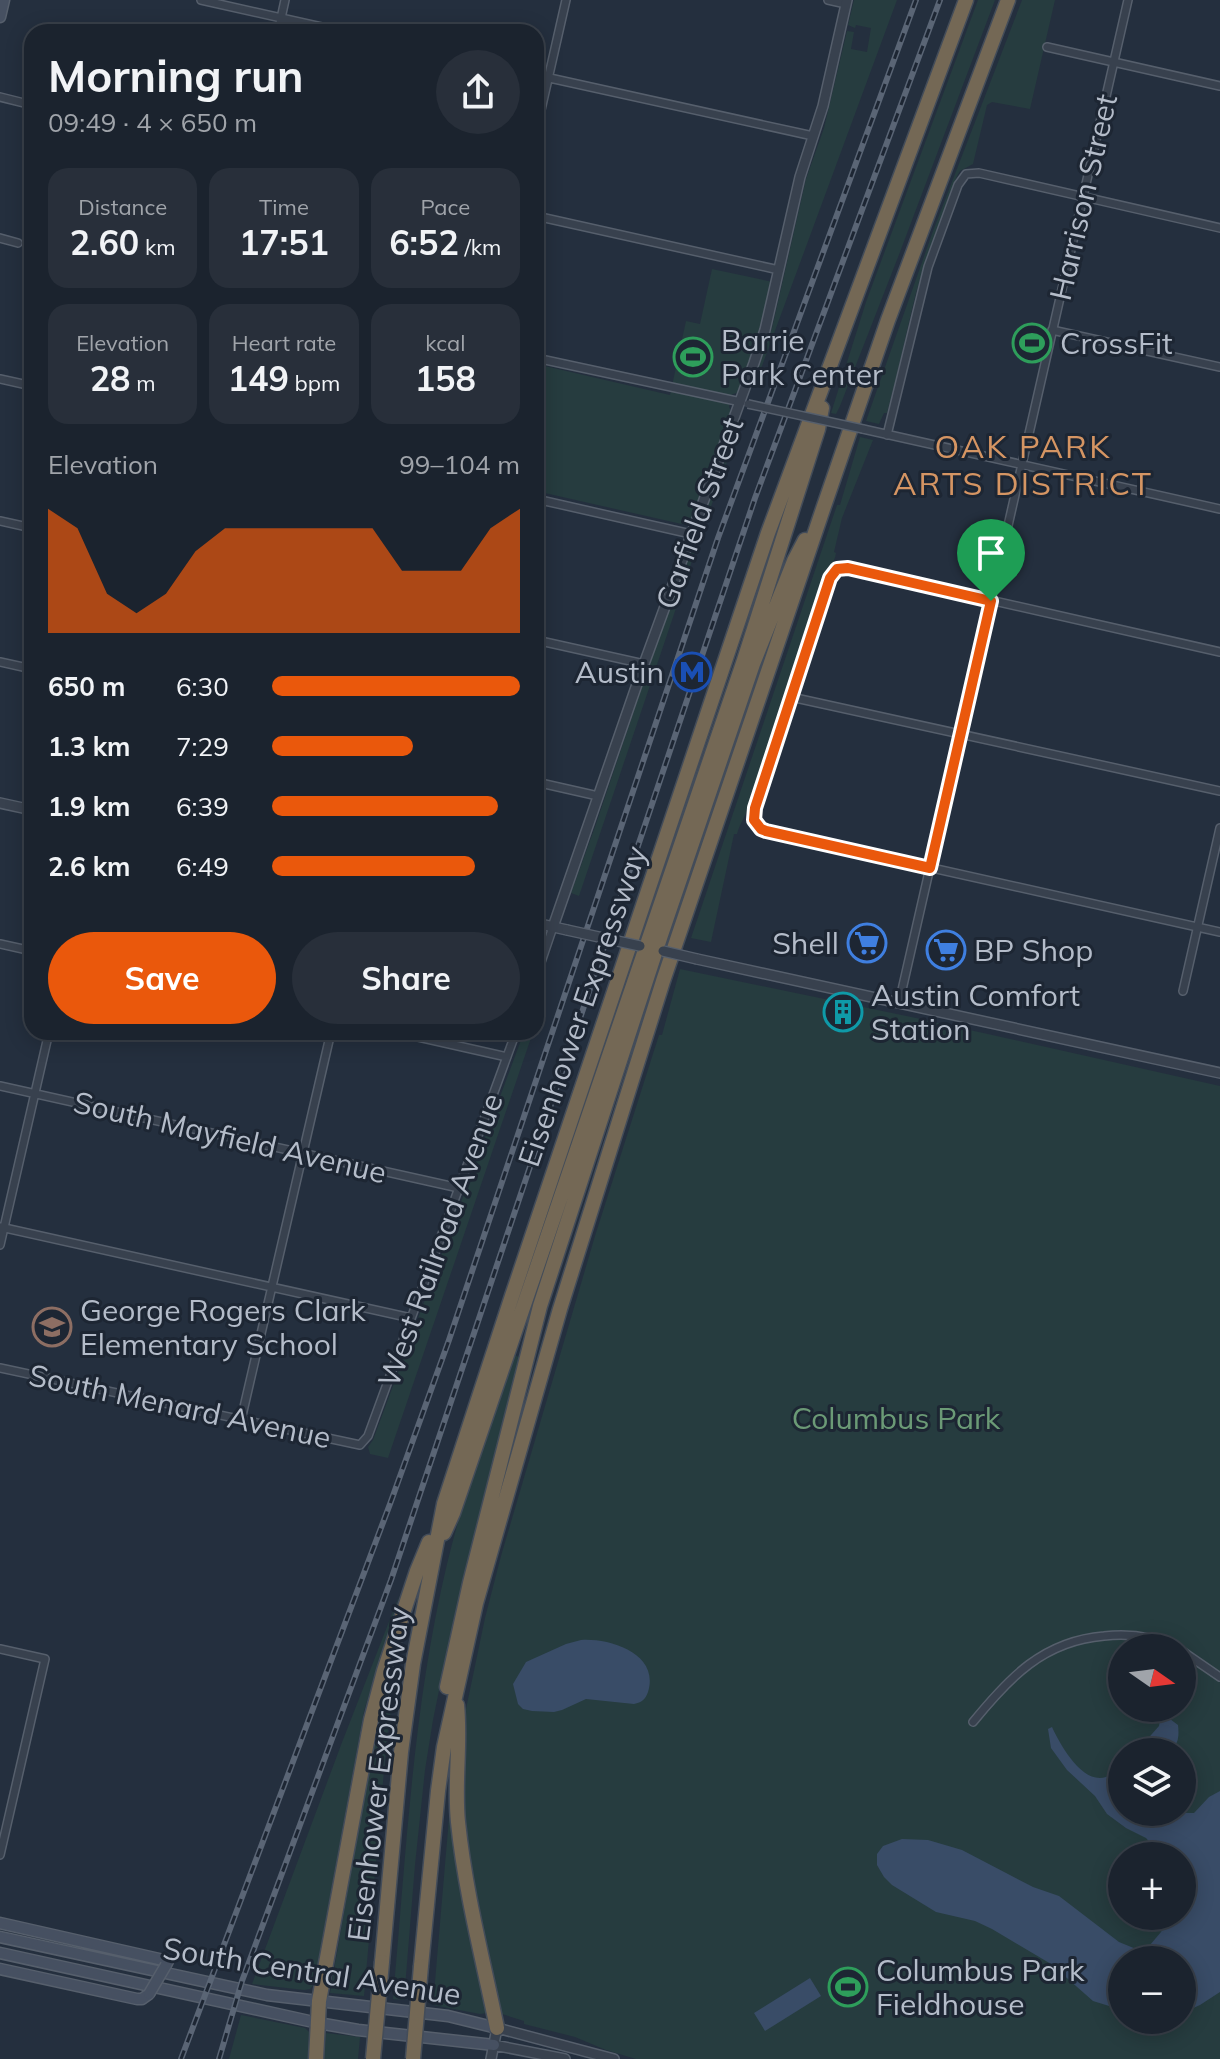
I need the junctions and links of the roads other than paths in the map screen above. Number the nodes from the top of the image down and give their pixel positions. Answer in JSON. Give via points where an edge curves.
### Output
{"nodes":[{"id":1,"x":4,"y":0,"type":"edge"},
{"id":2,"x":201,"y":0,"type":"edge"},
{"id":3,"x":285,"y":0,"type":"edge"},
{"id":4,"x":566,"y":0,"type":"edge"},
{"id":5,"x":828,"y":0,"type":"edge"},
{"id":6,"x":966,"y":0,"type":"edge"},
{"id":7,"x":1008,"y":0,"type":"edge"},
{"id":8,"x":1128,"y":0,"type":"edge"},
{"id":9,"x":846,"y":2,"type":"edge"},
{"id":10,"x":0,"y":17,"type":"edge"},
{"id":11,"x":281,"y":18,"type":"junction"},
{"id":12,"x":280,"y":24,"type":"edge"},
{"id":13,"x":308,"y":24,"type":"edge"},
{"id":14,"x":1047,"y":47,"type":"dead end"},
{"id":15,"x":1114,"y":62,"type":"junction"},
{"id":16,"x":544,"y":76,"type":"edge"},
{"id":17,"x":549,"y":77,"type":"junction"},
{"id":18,"x":1220,"y":86,"type":"edge"},
{"id":19,"x":0,"y":97,"type":"edge"},
{"id":20,"x":544,"y":98,"type":"edge"},
{"id":21,"x":24,"y":103,"type":"edge"},
{"id":22,"x":813,"y":136,"type":"junction"},
{"id":23,"x":1083,"y":197,"type":"junction"},
{"id":24,"x":544,"y":218,"type":"edge"},
{"id":25,"x":1220,"y":228,"type":"edge"},
{"id":26,"x":0,"y":238,"type":"edge"},
{"id":27,"x":18,"y":243,"type":"dead end"},
{"id":28,"x":779,"y":270,"type":"junction"},
{"id":29,"x":1052,"y":330,"type":"junction"},
{"id":30,"x":544,"y":360,"type":"edge"},
{"id":31,"x":1220,"y":367,"type":"edge"},
{"id":32,"x":829,"y":368,"type":"junction"},
{"id":33,"x":0,"y":379,"type":"edge"},
{"id":34,"x":24,"y":384,"type":"edge"},
{"id":35,"x":744,"y":403,"type":"junction"},
{"id":36,"x":887,"y":435,"type":"junction"},
{"id":37,"x":1022,"y":465,"type":"junction"},
{"id":38,"x":544,"y":501,"type":"edge"},
{"id":39,"x":823,"y":509,"type":"junction"},
{"id":40,"x":1220,"y":509,"type":"edge"},
{"id":41,"x":0,"y":521,"type":"edge"},
{"id":42,"x":24,"y":526,"type":"edge"},
{"id":43,"x":691,"y":534,"type":"junction"},
{"id":44,"x":991,"y":601,"type":"junction"},
{"id":45,"x":544,"y":642,"type":"edge"},
{"id":46,"x":1220,"y":652,"type":"edge"},
{"id":47,"x":0,"y":662,"type":"edge"},
{"id":48,"x":644,"y":664,"type":"junction"},
{"id":49,"x":24,"y":667,"type":"edge"},
{"id":50,"x":791,"y":697,"type":"junction"},
{"id":51,"x":961,"y":733,"type":"junction"},
{"id":52,"x":544,"y":784,"type":"edge"},
{"id":53,"x":1220,"y":791,"type":"edge"},
{"id":54,"x":598,"y":796,"type":"junction"},
{"id":55,"x":0,"y":803,"type":"edge"},
{"id":56,"x":24,"y":808,"type":"edge"},
{"id":57,"x":1220,"y":828,"type":"edge"},
{"id":58,"x":930,"y":868,"type":"junction"},
{"id":59,"x":544,"y":925,"type":"edge"},
{"id":60,"x":553,"y":927,"type":"junction"},
{"id":61,"x":1198,"y":927,"type":"junction"},
{"id":62,"x":1220,"y":932,"type":"edge"},
{"id":63,"x":0,"y":944,"type":"edge"},
{"id":64,"x":24,"y":949,"type":"edge"},
{"id":65,"x":651,"y":949,"type":"junction"},
{"id":66,"x":544,"y":953,"type":"edge"},
{"id":67,"x":1183,"y":991,"type":"dead end"},
{"id":68,"x":899,"y":1003,"type":"junction"},
{"id":69,"x":47,"y":1040,"type":"edge"},
{"id":70,"x":329,"y":1040,"type":"edge"},
{"id":71,"x":432,"y":1040,"type":"edge"},
{"id":72,"x":513,"y":1040,"type":"edge"},
{"id":73,"x":507,"y":1057,"type":"junction"},
{"id":74,"x":1220,"y":1073,"type":"edge"},
{"id":75,"x":0,"y":1086,"type":"edge"},
{"id":76,"x":35,"y":1093,"type":"junction"},
{"id":77,"x":303,"y":1153,"type":"junction"},
{"id":78,"x":459,"y":1188,"type":"junction"},
{"id":79,"x":2,"y":1227,"type":"edge"},
{"id":80,"x":0,"y":1245,"type":"edge"},
{"id":81,"x":272,"y":1287,"type":"junction"},
{"id":82,"x":411,"y":1318,"type":"junction"},
{"id":83,"x":0,"y":1368,"type":"edge"},
{"id":84,"x":241,"y":1420,"type":"junction"},
{"id":85,"x":360,"y":1445,"type":"joint"},
{"id":86,"x":444,"y":1504,"type":"junction"},
{"id":87,"x":431,"y":1565,"type":"junction"},
{"id":88,"x":1108,"y":1636,"type":"edge"},
{"id":89,"x":0,"y":1649,"type":"edge"},
{"id":90,"x":1196,"y":1661,"type":"edge"},
{"id":91,"x":1220,"y":1677,"type":"edge"},
{"id":92,"x":456,"y":1689,"type":"junction"},
{"id":93,"x":973,"y":1722,"type":"dead end"},
{"id":94,"x":444,"y":1747,"type":"junction"},
{"id":95,"x":0,"y":1855,"type":"edge"},
{"id":96,"x":0,"y":1923,"type":"edge"},
{"id":97,"x":0,"y":1937,"type":"edge"},
{"id":98,"x":0,"y":1953,"type":"edge"},
{"id":99,"x":0,"y":1969,"type":"edge"},
{"id":100,"x":319,"y":2001,"type":"junction"},
{"id":101,"x":318,"y":2023,"type":"junction"},
{"id":102,"x":497,"y":2028,"type":"junction"},
{"id":103,"x":494,"y":2045,"type":"junction"},
{"id":104,"x":316,"y":2059,"type":"edge"},
{"id":105,"x":373,"y":2059,"type":"edge"},
{"id":106,"x":413,"y":2059,"type":"edge"},
{"id":107,"x":491,"y":2059,"type":"edge"},
{"id":108,"x":565,"y":2059,"type":"edge"},
{"id":109,"x":614,"y":2059,"type":"edge"}],
"edges":[{"from":1,"to":10,"type":"main road"},
{"from":2,"to":11,"type":"street"},
{"from":3,"to":11,"type":"street"},
{"from":4,"to":17,"type":"street"},
{"from":5,"to":9,"type":"street"},
{"from":6,"to":32,"type":"highway","name":"Eisenhower Expressway"},
{"from":7,"to":39,"type":"highway","name":"Eisenhower Expressway"},
{"from":8,"to":15,"type":"street","name":"Harrison Street"},
{"from":9,"to":22,"type":"street","name":"Garfield Street"},
{"from":11,"to":12,"type":"street"},
{"from":11,"to":13,"type":"street"},
{"from":14,"to":15,"type":"street"},
{"from":15,"to":18,"type":"street"},
{"from":15,"to":23,"type":"street","name":"Harrison Street"},
{"from":16,"to":17,"type":"street"},
{"from":17,"to":20,"type":"street"},
{"from":17,"to":22,"type":"street"},
{"from":19,"to":21,"type":"street"},
{"from":22,"to":28,"type":"street","name":"Garfield Street"},
{"from":23,"to":25,"type":"street"},
{"from":23,"to":29,"type":"street","name":"Harrison Street"},
{"from":23,"to":36,"type":"street","via":[[966,174],[928,267]]},
{"from":24,"to":28,"type":"street"},
{"from":26,"to":27,"type":"street"},
{"from":28,"to":35,"type":"street","name":"Garfield Street"},
{"from":29,"to":31,"type":"street"},
{"from":29,"to":37,"type":"street","name":"Harrison Street"},
{"from":30,"to":35,"type":"street"},
{"from":32,"to":65,"type":"highway","via":[[818,429]]},
{"from":32,"to":86,"type":"highway","name":"Eisenhower Expressway","via":[[768,533]]},
{"from":33,"to":34,"type":"street"},
{"from":35,"to":36,"type":"street","bridge":true},
{"from":35,"to":43,"type":"street","name":"Garfield Street"},
{"from":36,"to":37,"type":"street"},
{"from":37,"to":40,"type":"street"},
{"from":37,"to":44,"type":"street","name":"Harrison Street"},
{"from":38,"to":43,"type":"street"},
{"from":39,"to":65,"type":"highway","via":[[794,561],[753,664]]},
{"from":39,"to":92,"type":"highway","name":"Eisenhower Expressway","via":[[587,1219]]},
{"from":41,"to":42,"type":"street"},
{"from":43,"to":48,"type":"street","name":"Garfield Street"},
{"from":44,"to":46,"type":"street"},
{"from":44,"to":50,"type":"street","via":[[837,569]]},
{"from":44,"to":51,"type":"street","name":"Harrison Street"},
{"from":45,"to":48,"type":"street"},
{"from":47,"to":49,"type":"street"},
{"from":48,"to":54,"type":"street","name":"Garfield Street"},
{"from":50,"to":51,"type":"street"},
{"from":50,"to":58,"type":"street","via":[[755,808],[756,824],[766,831]]},
{"from":51,"to":53,"type":"street"},
{"from":51,"to":58,"type":"street","name":"Harrison Street"},
{"from":52,"to":54,"type":"street"},
{"from":54,"to":60,"type":"street","name":"Garfield Street"},
{"from":55,"to":56,"type":"street"},
{"from":57,"to":61,"type":"street"},
{"from":58,"to":61,"type":"street"},
{"from":58,"to":68,"type":"street","name":"Harrison Street"},
{"from":59,"to":60,"type":"street"},
{"from":60,"to":65,"type":"street","bridge":true},
{"from":60,"to":66,"type":"street"},
{"from":61,"to":62,"type":"street"},
{"from":61,"to":67,"type":"street"},
{"from":63,"to":64,"type":"street"},
{"from":65,"to":68,"type":"street","bridge":true},
{"from":65,"to":87,"type":"highway"},
{"from":65,"to":94,"type":"highway","via":[[536,1319],[457,1637],[445,1696]]},
{"from":68,"to":74,"type":"street"},
{"from":69,"to":76,"type":"street"},
{"from":70,"to":77,"type":"street"},
{"from":71,"to":73,"type":"street"},
{"from":72,"to":73,"type":"street","name":"West Railroad Avenue"},
{"from":73,"to":78,"type":"street","name":"West Railroad Avenue"},
{"from":75,"to":76,"type":"street","name":"South Mayfield Avenue"},
{"from":76,"to":77,"type":"street","name":"South Mayfield Avenue"},
{"from":76,"to":79,"type":"street"},
{"from":77,"to":78,"type":"street","name":"South Mayfield Avenue"},
{"from":77,"to":81,"type":"street"},
{"from":78,"to":82,"type":"street","name":"West Railroad Avenue"},
{"from":79,"to":80,"type":"street"},
{"from":79,"to":81,"type":"street"},
{"from":81,"to":82,"type":"street"},
{"from":81,"to":84,"type":"street"},
{"from":82,"to":85,"type":"street","name":"West Railroad Avenue","via":[[368,1436]]},
{"from":83,"to":84,"type":"street","name":"South Menard Avenue"},
{"from":84,"to":85,"type":"street","name":"South Menard Avenue"},
{"from":86,"to":87,"type":"highway","name":"Eisenhower Expressway"},
{"from":86,"to":100,"type":"highway","via":[[417,1571],[371,1720]]},
{"from":87,"to":105,"type":"highway","name":"Eisenhower Expressway","bridge":true,"via":[[401,1752]]},
{"from":88,"to":93,"type":"street","via":[[1072,1641],[1032,1661]]},
{"from":89,"to":95,"type":"street","via":[[45,1659]]},
{"from":90,"to":91,"type":"street"},
{"from":92,"to":94,"type":"highway","name":"Eisenhower Expressway"},
{"from":92,"to":102,"type":"highway","via":[[460,1841]]},
{"from":94,"to":106,"type":"highway","name":"Eisenhower Expressway","bridge":true},
{"from":96,"to":99,"type":"main road","bridge":true,"via":[[168,1961],[142,1999]]},
{"from":97,"to":100,"type":"main road","name":"South Central Avenue","via":[[267,1995]]},
{"from":98,"to":101,"type":"main road","name":"South Central Avenue"},
{"from":100,"to":101,"type":"highway"},
{"from":100,"to":102,"type":"main road","name":"South Central Avenue","via":[[448,2016]]},
{"from":101,"to":103,"type":"main road","name":"South Central Avenue"},
{"from":101,"to":104,"type":"highway"},
{"from":102,"to":103,"type":"street"},
{"from":102,"to":109,"type":"street","name":"South Central Avenue"},
{"from":103,"to":107,"type":"street"},
{"from":103,"to":108,"type":"street","name":"South Central Avenue"}]}
